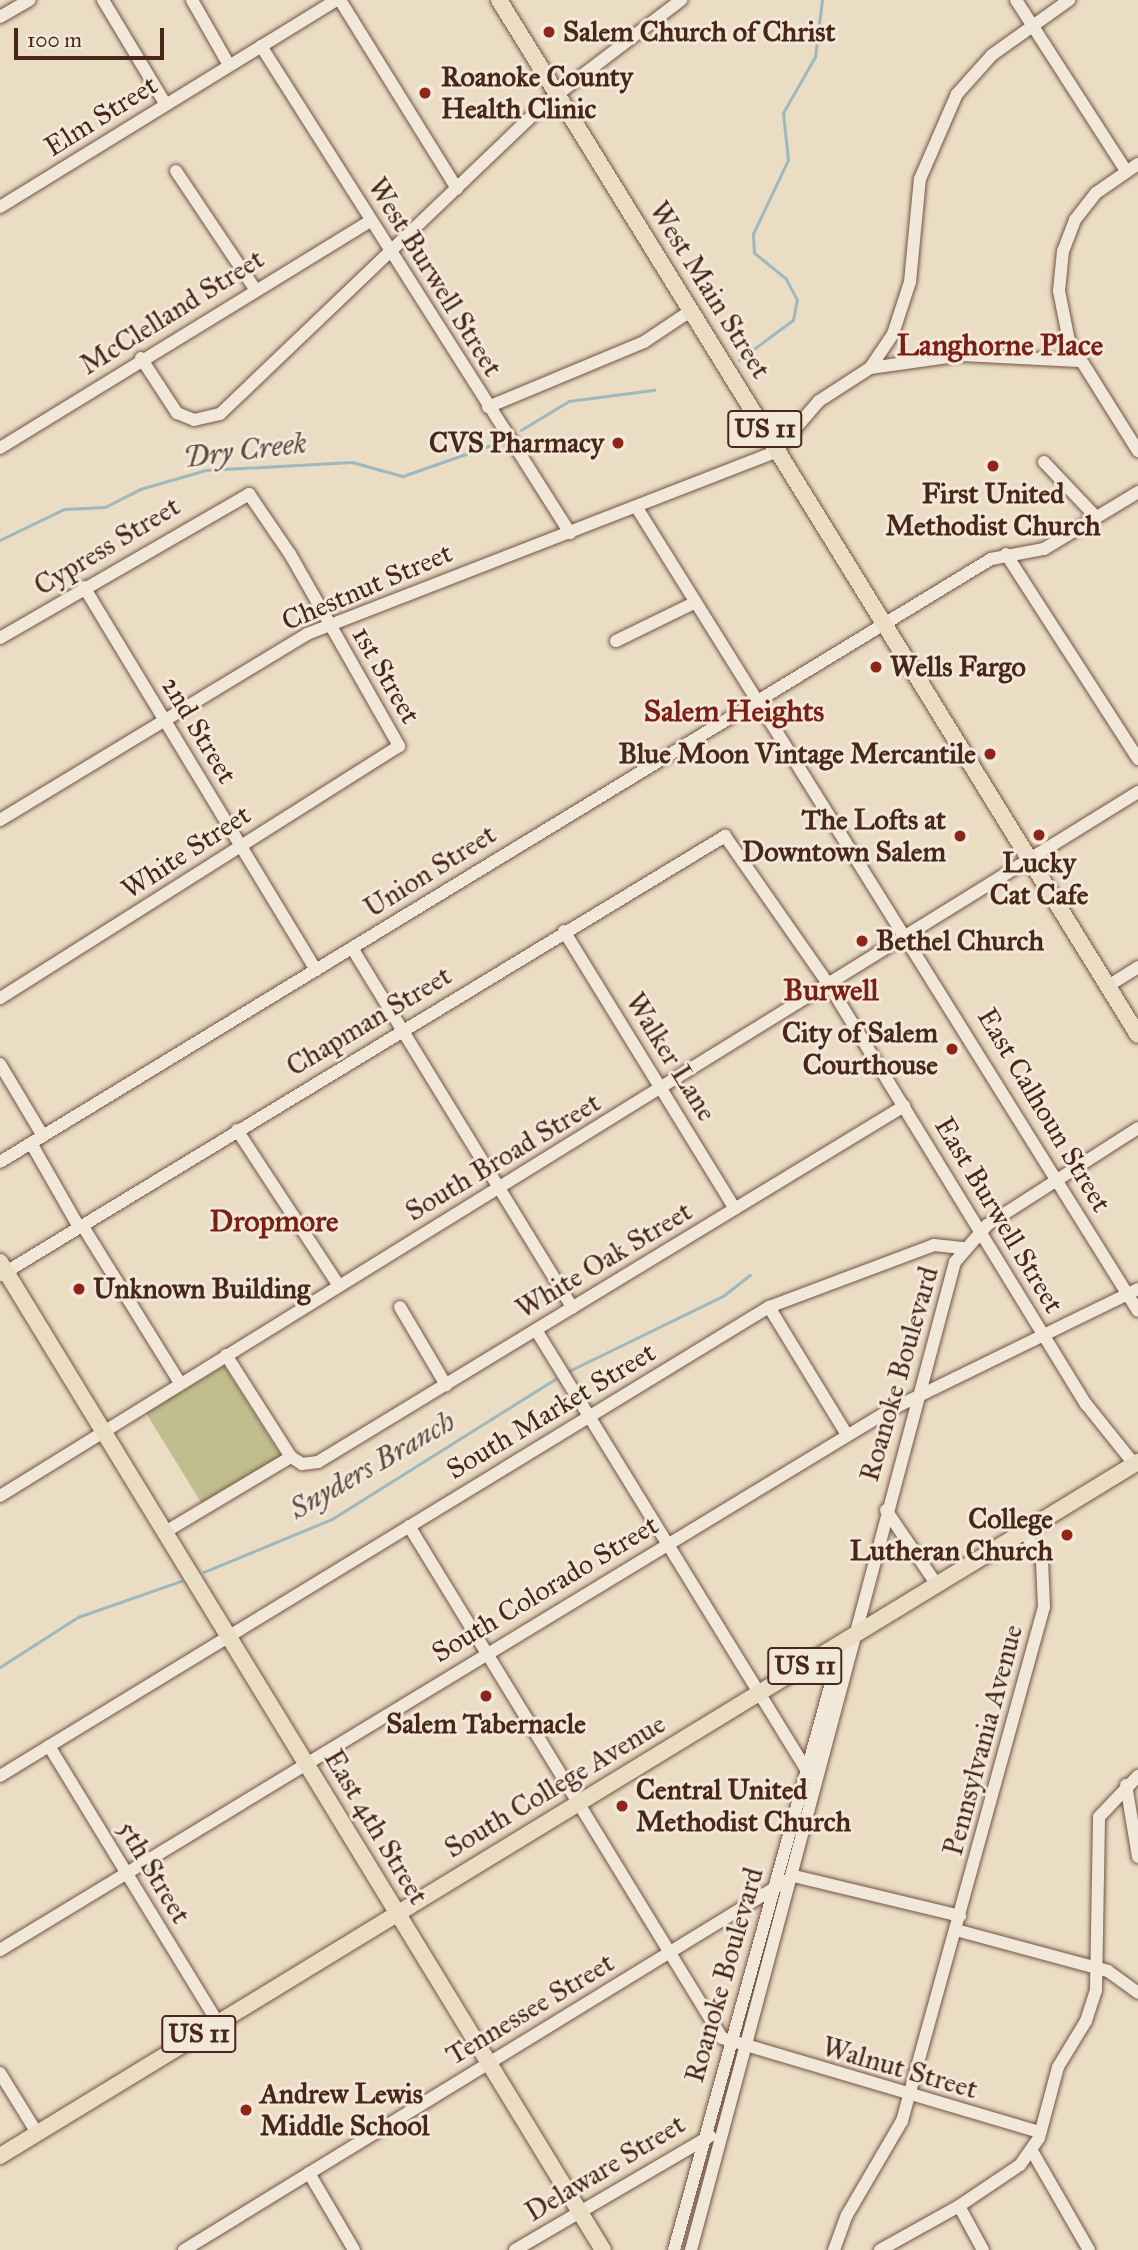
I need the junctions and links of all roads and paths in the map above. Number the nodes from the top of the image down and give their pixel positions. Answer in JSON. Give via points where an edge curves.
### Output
{"nodes":[{"id":1,"x":29,"y":0,"type":"edge"},
{"id":2,"x":103,"y":0,"type":"edge"},
{"id":3,"x":192,"y":0,"type":"edge"},
{"id":4,"x":338,"y":0,"type":"edge"},
{"id":5,"x":499,"y":0,"type":"edge"},
{"id":6,"x":681,"y":0,"type":"edge"},
{"id":7,"x":1016,"y":0,"type":"edge"},
{"id":8,"x":1069,"y":0,"type":"edge"},
{"id":9,"x":0,"y":17,"type":"edge"},
{"id":10,"x":1031,"y":24,"type":"junction"},
{"id":11,"x":261,"y":46,"type":"junction"},
{"id":12,"x":229,"y":65,"type":"junction"},
{"id":13,"x":557,"y":93,"type":"junction"},
{"id":14,"x":166,"y":105,"type":"junction"},
{"id":15,"x":1138,"y":164,"type":"edge"},
{"id":16,"x":1126,"y":171,"type":"junction"},
{"id":17,"x":176,"y":172,"type":"dead end"},
{"id":18,"x":457,"y":189,"type":"junction"},
{"id":19,"x":0,"y":207,"type":"edge"},
{"id":20,"x":370,"y":221,"type":"junction"},
{"id":21,"x":390,"y":252,"type":"junction"},
{"id":22,"x":255,"y":289,"type":"junction"},
{"id":23,"x":692,"y":310,"type":"junction"},
{"id":24,"x":141,"y":358,"type":"junction"},
{"id":25,"x":1079,"y":360,"type":"junction"},
{"id":26,"x":870,"y":368,"type":"junction"},
{"id":27,"x":488,"y":407,"type":"junction"},
{"id":28,"x":0,"y":448,"type":"edge"},
{"id":29,"x":778,"y":449,"type":"junction"},
{"id":30,"x":1138,"y":451,"type":"edge"},
{"id":31,"x":1044,"y":463,"type":"dead end"},
{"id":32,"x":1138,"y":492,"type":"edge"},
{"id":33,"x":637,"y":508,"type":"junction"},
{"id":34,"x":1096,"y":517,"type":"junction"},
{"id":35,"x":570,"y":533,"type":"junction"},
{"id":36,"x":290,"y":554,"type":"joint"},
{"id":37,"x":1006,"y":554,"type":"junction"},
{"id":38,"x":84,"y":587,"type":"junction"},
{"id":39,"x":694,"y":603,"type":"junction"},
{"id":40,"x":329,"y":623,"type":"junction"},
{"id":41,"x":885,"y":623,"type":"junction"},
{"id":42,"x":0,"y":638,"type":"edge"},
{"id":43,"x":617,"y":641,"type":"dead end"},
{"id":44,"x":756,"y":701,"type":"junction"},
{"id":45,"x":162,"y":722,"type":"junction"},
{"id":46,"x":399,"y":747,"type":"joint"},
{"id":47,"x":1138,"y":759,"type":"edge"},
{"id":48,"x":1138,"y":792,"type":"edge"},
{"id":49,"x":0,"y":820,"type":"edge"},
{"id":50,"x":241,"y":845,"type":"junction"},
{"id":51,"x":1031,"y":858,"type":"junction"},
{"id":52,"x":564,"y":930,"type":"junction"},
{"id":53,"x":908,"y":934,"type":"junction"},
{"id":54,"x":352,"y":948,"type":"junction"},
{"id":55,"x":1138,"y":967,"type":"edge"},
{"id":56,"x":316,"y":970,"type":"junction"},
{"id":57,"x":829,"y":985,"type":"junction"},
{"id":58,"x":1108,"y":986,"type":"junction"},
{"id":59,"x":0,"y":998,"type":"edge"},
{"id":60,"x":401,"y":1030,"type":"junction"},
{"id":61,"x":1138,"y":1035,"type":"edge"},
{"id":62,"x":0,"y":1064,"type":"edge"},
{"id":63,"x":662,"y":1089,"type":"junction"},
{"id":64,"x":904,"y":1106,"type":"junction"},
{"id":65,"x":1138,"y":1128,"type":"edge"},
{"id":66,"x":237,"y":1130,"type":"junction"},
{"id":67,"x":37,"y":1140,"type":"junction"},
{"id":68,"x":0,"y":1162,"type":"edge"},
{"id":69,"x":1057,"y":1179,"type":"junction"},
{"id":70,"x":498,"y":1189,"type":"junction"},
{"id":71,"x":735,"y":1209,"type":"junction"},
{"id":72,"x":80,"y":1226,"type":"junction"},
{"id":73,"x":979,"y":1231,"type":"junction"},
{"id":74,"x":965,"y":1248,"type":"junction"},
{"id":75,"x":2,"y":1270,"type":"edge"},
{"id":76,"x":339,"y":1286,"type":"junction"},
{"id":77,"x":1133,"y":1292,"type":"edge"},
{"id":78,"x":400,"y":1307,"type":"dead end"},
{"id":79,"x":769,"y":1307,"type":"junction"},
{"id":80,"x":573,"y":1308,"type":"junction"},
{"id":81,"x":1138,"y":1311,"type":"edge"},
{"id":82,"x":536,"y":1330,"type":"junction"},
{"id":83,"x":1044,"y":1338,"type":"junction"},
{"id":84,"x":226,"y":1355,"type":"junction"},
{"id":85,"x":180,"y":1383,"type":"junction"},
{"id":86,"x":446,"y":1385,"type":"junction"},
{"id":87,"x":917,"y":1398,"type":"junction"},
{"id":88,"x":588,"y":1417,"type":"junction"},
{"id":89,"x":104,"y":1431,"type":"junction"},
{"id":90,"x":847,"y":1435,"type":"junction"},
{"id":91,"x":291,"y":1457,"type":"junction"},
{"id":92,"x":1137,"y":1467,"type":"edge"},
{"id":93,"x":0,"y":1496,"type":"edge"},
{"id":94,"x":886,"y":1510,"type":"junction"},
{"id":95,"x":408,"y":1526,"type":"junction"},
{"id":96,"x":165,"y":1532,"type":"junction"},
{"id":97,"x":1025,"y":1532,"type":"junction"},
{"id":98,"x":667,"y":1544,"type":"junction"},
{"id":99,"x":937,"y":1585,"type":"junction"},
{"id":100,"x":229,"y":1636,"type":"junction"},
{"id":101,"x":852,"y":1637,"type":"junction"},
{"id":102,"x":486,"y":1654,"type":"junction"},
{"id":103,"x":757,"y":1694,"type":"junction"},
{"id":104,"x":49,"y":1746,"type":"junction"},
{"id":105,"x":306,"y":1763,"type":"junction"},
{"id":106,"x":807,"y":1771,"type":"junction"},
{"id":107,"x":0,"y":1776,"type":"edge"},
{"id":108,"x":1138,"y":1776,"type":"edge"},
{"id":109,"x":820,"y":1782,"type":"junction"},
{"id":110,"x":1126,"y":1785,"type":"junction"},
{"id":111,"x":577,"y":1804,"type":"junction"},
{"id":112,"x":1138,"y":1857,"type":"edge"},
{"id":113,"x":127,"y":1873,"type":"junction"},
{"id":114,"x":794,"y":1876,"type":"junction"},
{"id":115,"x":774,"y":1888,"type":"junction"},
{"id":116,"x":397,"y":1912,"type":"junction"},
{"id":117,"x":960,"y":1916,"type":"junction"},
{"id":118,"x":956,"y":1930,"type":"junction"},
{"id":119,"x":0,"y":1950,"type":"edge"},
{"id":120,"x":669,"y":1953,"type":"junction"},
{"id":121,"x":1098,"y":1969,"type":"junction"},
{"id":122,"x":1138,"y":1993,"type":"edge"},
{"id":123,"x":218,"y":2023,"type":"junction"},
{"id":124,"x":731,"y":2044,"type":"junction"},
{"id":125,"x":746,"y":2050,"type":"junction"},
{"id":126,"x":489,"y":2063,"type":"junction"},
{"id":127,"x":0,"y":2073,"type":"edge"},
{"id":128,"x":909,"y":2096,"type":"junction"},
{"id":129,"x":1040,"y":2132,"type":"junction"},
{"id":130,"x":37,"y":2133,"type":"junction"},
{"id":131,"x":705,"y":2136,"type":"junction"},
{"id":132,"x":721,"y":2138,"type":"junction"},
{"id":133,"x":1032,"y":2151,"type":"junction"},
{"id":134,"x":0,"y":2156,"type":"edge"},
{"id":135,"x":309,"y":2173,"type":"junction"},
{"id":136,"x":959,"y":2206,"type":"junction"},
{"id":137,"x":579,"y":2211,"type":"junction"},
{"id":138,"x":184,"y":2250,"type":"edge"},
{"id":139,"x":354,"y":2250,"type":"edge"},
{"id":140,"x":515,"y":2250,"type":"edge"},
{"id":141,"x":603,"y":2250,"type":"edge"},
{"id":142,"x":674,"y":2250,"type":"edge"},
{"id":143,"x":691,"y":2250,"type":"edge"},
{"id":144,"x":834,"y":2250,"type":"edge"},
{"id":145,"x":880,"y":2250,"type":"edge"},
{"id":146,"x":983,"y":2250,"type":"edge"},
{"id":147,"x":1089,"y":2250,"type":"edge"}],
"edges":[{"from":1,"to":9,"type":"street"},
{"from":2,"to":14,"type":"street"},
{"from":3,"to":12,"type":"street"},
{"from":4,"to":11,"type":"street","name":"Elm Street"},
{"from":4,"to":18,"type":"street"},
{"from":5,"to":13,"type":"main road","name":"West Main Street","number":"US 11"},
{"from":6,"to":13,"type":"street"},
{"from":7,"to":10,"type":"street"},
{"from":8,"to":10,"type":"street"},
{"from":10,"to":16,"type":"street"},
{"from":10,"to":26,"type":"street","via":[[974,72],[940,125],[916,198],[906,302]]},
{"from":11,"to":12,"type":"street","name":"Elm Street"},
{"from":11,"to":20,"type":"street","name":"West Burwell Street"},
{"from":12,"to":14,"type":"street","name":"Elm Street"},
{"from":13,"to":18,"type":"street"},
{"from":13,"to":23,"type":"main road","name":"West Main Street","number":"US 11"},
{"from":14,"to":19,"type":"street","name":"Elm Street"},
{"from":15,"to":16,"type":"street"},
{"from":16,"to":25,"type":"street","via":[[1085,206],[1063,251],[1061,309]]},
{"from":17,"to":22,"type":"street"},
{"from":18,"to":21,"type":"street"},
{"from":20,"to":21,"type":"street","name":"West Burwell Street"},
{"from":20,"to":22,"type":"street","name":"McClelland Street"},
{"from":21,"to":24,"type":"street","via":[[227,408],[202,420],[185,418]]},
{"from":21,"to":27,"type":"street","name":"West Burwell Street"},
{"from":22,"to":24,"type":"street","name":"McClelland Street"},
{"from":23,"to":27,"type":"street","via":[[644,342]]},
{"from":23,"to":29,"type":"main road","name":"West Main Street","number":"US 11"},
{"from":24,"to":28,"type":"street","name":"McClelland Street"},
{"from":25,"to":26,"type":"street","via":[[962,355]]},
{"from":25,"to":30,"type":"street"},
{"from":26,"to":29,"type":"street","via":[[819,401]]},
{"from":27,"to":35,"type":"street","name":"West Burwell Street"},
{"from":29,"to":33,"type":"street","name":"Chestnut Street"},
{"from":29,"to":41,"type":"main road","name":"West Main Street","number":"US 11"},
{"from":31,"to":34,"type":"street"},
{"from":32,"to":34,"type":"street"},
{"from":33,"to":35,"type":"street","name":"Chestnut Street"},
{"from":33,"to":39,"type":"street","name":"East Calhoun Street"},
{"from":34,"to":37,"type":"street","via":[[1044,549]]},
{"from":35,"to":40,"type":"street","name":"Chestnut Street"},
{"from":36,"to":38,"type":"street","name":"Cypress Street","via":[[259,503],[245,494]]},
{"from":36,"to":40,"type":"street","name":"1st Street"},
{"from":37,"to":41,"type":"street","name":"Union Street"},
{"from":37,"to":47,"type":"street"},
{"from":38,"to":42,"type":"street","name":"Cypress Street"},
{"from":38,"to":45,"type":"street","name":"2nd Street"},
{"from":39,"to":43,"type":"street"},
{"from":39,"to":44,"type":"street","name":"East Calhoun Street"},
{"from":40,"to":45,"type":"street","name":"Chestnut Street"},
{"from":40,"to":46,"type":"street","name":"1st Street"},
{"from":41,"to":44,"type":"street","name":"Union Street"},
{"from":41,"to":51,"type":"main road","name":"West Main Street","number":"US 11"},
{"from":44,"to":53,"type":"street","name":"East Calhoun Street"},
{"from":44,"to":54,"type":"street","name":"Union Street"},
{"from":45,"to":49,"type":"street","name":"Chestnut Street"},
{"from":45,"to":50,"type":"street","name":"2nd Street"},
{"from":46,"to":50,"type":"street","name":"White Street"},
{"from":48,"to":51,"type":"street","name":"South Broad Street"},
{"from":50,"to":56,"type":"street","name":"2nd Street"},
{"from":50,"to":59,"type":"street","name":"White Street"},
{"from":51,"to":53,"type":"street","name":"South Broad Street"},
{"from":51,"to":58,"type":"main road","number":"US 11"},
{"from":52,"to":57,"type":"street","name":"Chapman Street","via":[[720,837],[730,838]]},
{"from":52,"to":60,"type":"street","name":"Chapman Street"},
{"from":52,"to":63,"type":"street","name":"Walker Lane"},
{"from":53,"to":57,"type":"street","name":"South Broad Street"},
{"from":53,"to":69,"type":"street","name":"East Calhoun Street"},
{"from":54,"to":56,"type":"street","name":"Union Street"},
{"from":54,"to":60,"type":"street"},
{"from":55,"to":58,"type":"street"},
{"from":56,"to":67,"type":"street","name":"Union Street"},
{"from":57,"to":63,"type":"street","name":"South Broad Street"},
{"from":57,"to":64,"type":"street","name":"East Burwell Street"},
{"from":58,"to":61,"type":"main road","number":"US 11"},
{"from":60,"to":66,"type":"street","name":"Chapman Street"},
{"from":60,"to":70,"type":"street"},
{"from":62,"to":67,"type":"street"},
{"from":63,"to":70,"type":"street","name":"South Broad Street"},
{"from":63,"to":71,"type":"street","name":"Walker Lane"},
{"from":64,"to":71,"type":"street","name":"White Oak Street"},
{"from":64,"to":73,"type":"street","name":"East Burwell Street"},
{"from":65,"to":69,"type":"street"},
{"from":66,"to":72,"type":"street","name":"Chapman Street"},
{"from":66,"to":76,"type":"street"},
{"from":67,"to":68,"type":"street","name":"Union Street"},
{"from":67,"to":72,"type":"street"},
{"from":69,"to":73,"type":"street"},
{"from":69,"to":77,"type":"street","name":"East Calhoun Street"},
{"from":70,"to":76,"type":"street","name":"South Broad Street"},
{"from":70,"to":80,"type":"street"},
{"from":71,"to":80,"type":"street","name":"White Oak Street"},
{"from":72,"to":75,"type":"street","name":"Chapman Street"},
{"from":72,"to":85,"type":"street"},
{"from":73,"to":74,"type":"street"},
{"from":73,"to":83,"type":"street","name":"East Burwell Street"},
{"from":74,"to":79,"type":"street","name":"South Market Street","via":[[934,1245]]},
{"from":74,"to":87,"type":"street","name":"Roanoke Boulevard","via":[[947,1287]]},
{"from":75,"to":89,"type":"main road","name":"East 4th Street"},
{"from":76,"to":84,"type":"street","name":"South Broad Street"},
{"from":77,"to":81,"type":"street","name":"East Calhoun Street"},
{"from":77,"to":83,"type":"street","name":"South Colorado Street"},
{"from":78,"to":86,"type":"street"},
{"from":79,"to":88,"type":"street","name":"South Market Street"},
{"from":79,"to":90,"type":"street"},
{"from":80,"to":82,"type":"street","name":"White Oak Street"},
{"from":82,"to":86,"type":"street","name":"White Oak Street"},
{"from":82,"to":88,"type":"street"},
{"from":83,"to":87,"type":"street","name":"South Colorado Street"},
{"from":83,"to":92,"type":"street","name":"East Burwell Street"},
{"from":84,"to":85,"type":"street","name":"South Broad Street"},
{"from":84,"to":91,"type":"street"},
{"from":85,"to":89,"type":"street","name":"South Broad Street"},
{"from":86,"to":91,"type":"street","name":"White Oak Street","via":[[329,1456],[306,1465]]},
{"from":87,"to":90,"type":"street","name":"South Colorado Street"},
{"from":87,"to":94,"type":"street","name":"Roanoke Boulevard"},
{"from":88,"to":95,"type":"street","name":"South Market Street"},
{"from":88,"to":98,"type":"street"},
{"from":89,"to":93,"type":"street","name":"South Broad Street"},
{"from":89,"to":96,"type":"main road","name":"East 4th Street"},
{"from":90,"to":98,"type":"street","name":"South Colorado Street"},
{"from":91,"to":96,"type":"street"},
{"from":92,"to":97,"type":"main road","name":"South College Avenue","number":"US 11"},
{"from":94,"to":99,"type":"street"},
{"from":94,"to":101,"type":"street","name":"Roanoke Boulevard"},
{"from":95,"to":100,"type":"street","name":"South Market Street"},
{"from":95,"to":102,"type":"street"},
{"from":96,"to":100,"type":"main road","name":"East 4th Street"},
{"from":97,"to":99,"type":"main road","name":"South College Avenue","number":"US 11"},
{"from":97,"to":117,"type":"street","name":"Pennsylvania Avenue","via":[[1045,1576],[1044,1606]]},
{"from":98,"to":102,"type":"street","name":"South Colorado Street"},
{"from":98,"to":103,"type":"street"},
{"from":99,"to":101,"type":"main road","name":"South College Avenue","number":"US 11"},
{"from":100,"to":104,"type":"street","name":"South Market Street"},
{"from":100,"to":105,"type":"main road","name":"East 4th Street"},
{"from":101,"to":103,"type":"main road","name":"South College Avenue","number":"US 11"},
{"from":101,"to":106,"type":"street","name":"Roanoke Boulevard","via":[[836,1665]]},
{"from":101,"to":109,"type":"street","name":"Roanoke Boulevard","via":[[851,1668]]},
{"from":102,"to":105,"type":"street","name":"South Colorado Street"},
{"from":102,"to":111,"type":"street"},
{"from":103,"to":106,"type":"street"},
{"from":103,"to":111,"type":"main road","name":"South College Avenue","number":"US 11"},
{"from":104,"to":107,"type":"street","name":"South Market Street"},
{"from":104,"to":113,"type":"street","name":"5th Street"},
{"from":105,"to":113,"type":"street","name":"South Colorado Street"},
{"from":105,"to":116,"type":"main road","name":"East 4th Street"},
{"from":106,"to":109,"type":"street"},
{"from":106,"to":115,"type":"street","name":"Roanoke Boulevard"},
{"from":108,"to":110,"type":"street"},
{"from":109,"to":114,"type":"street","name":"Roanoke Boulevard"},
{"from":110,"to":112,"type":"street"},
{"from":110,"to":121,"type":"street","via":[[1103,1808],[1096,1832]]},
{"from":111,"to":116,"type":"main road","name":"South College Avenue","number":"US 11"},
{"from":111,"to":120,"type":"street"},
{"from":113,"to":119,"type":"street","name":"South Colorado Street"},
{"from":113,"to":123,"type":"street","name":"5th Street"},
{"from":114,"to":115,"type":"street","name":"Tennessee Street"},
{"from":114,"to":117,"type":"street"},
{"from":114,"to":125,"type":"street","name":"Roanoke Boulevard"},
{"from":115,"to":120,"type":"street","name":"Tennessee Street"},
{"from":115,"to":124,"type":"street","name":"Roanoke Boulevard"},
{"from":116,"to":123,"type":"main road","name":"South College Avenue","number":"US 11"},
{"from":116,"to":126,"type":"main road","name":"East 4th Street"},
{"from":117,"to":118,"type":"street","name":"Pennsylvania Avenue"},
{"from":118,"to":121,"type":"street"},
{"from":118,"to":128,"type":"street"},
{"from":120,"to":124,"type":"street"},
{"from":120,"to":126,"type":"street","name":"Tennessee Street"},
{"from":121,"to":122,"type":"street","via":[[1118,1975]]},
{"from":121,"to":129,"type":"street","via":[[1092,2006],[1058,2067]]},
{"from":123,"to":130,"type":"main road","name":"South College Avenue","number":"US 11"},
{"from":124,"to":125,"type":"street","name":"Walnut Street"},
{"from":124,"to":131,"type":"street","name":"Roanoke Boulevard"},
{"from":125,"to":128,"type":"street","name":"Walnut Street"},
{"from":125,"to":132,"type":"street","name":"Roanoke Boulevard"},
{"from":126,"to":135,"type":"street","name":"Tennessee Street"},
{"from":126,"to":137,"type":"main road","name":"East 4th Street"},
{"from":127,"to":130,"type":"street"},
{"from":128,"to":129,"type":"street","name":"Walnut Street"},
{"from":128,"to":144,"type":"street","via":[[894,2140],[858,2193]]},
{"from":129,"to":133,"type":"street"},
{"from":130,"to":134,"type":"main road","name":"South College Avenue","number":"US 11"},
{"from":131,"to":132,"type":"street","name":"Delaware Street"},
{"from":131,"to":137,"type":"street","name":"Delaware Street"},
{"from":131,"to":142,"type":"street","name":"Roanoke Boulevard"},
{"from":132,"to":143,"type":"street","name":"Roanoke Boulevard"},
{"from":133,"to":136,"type":"street"},
{"from":133,"to":147,"type":"street"},
{"from":135,"to":138,"type":"street","name":"Tennessee Street"},
{"from":135,"to":139,"type":"street"},
{"from":136,"to":145,"type":"street"},
{"from":136,"to":146,"type":"street"},
{"from":137,"to":140,"type":"street","name":"Delaware Street"},
{"from":137,"to":141,"type":"main road","name":"East 4th Street"}]}
